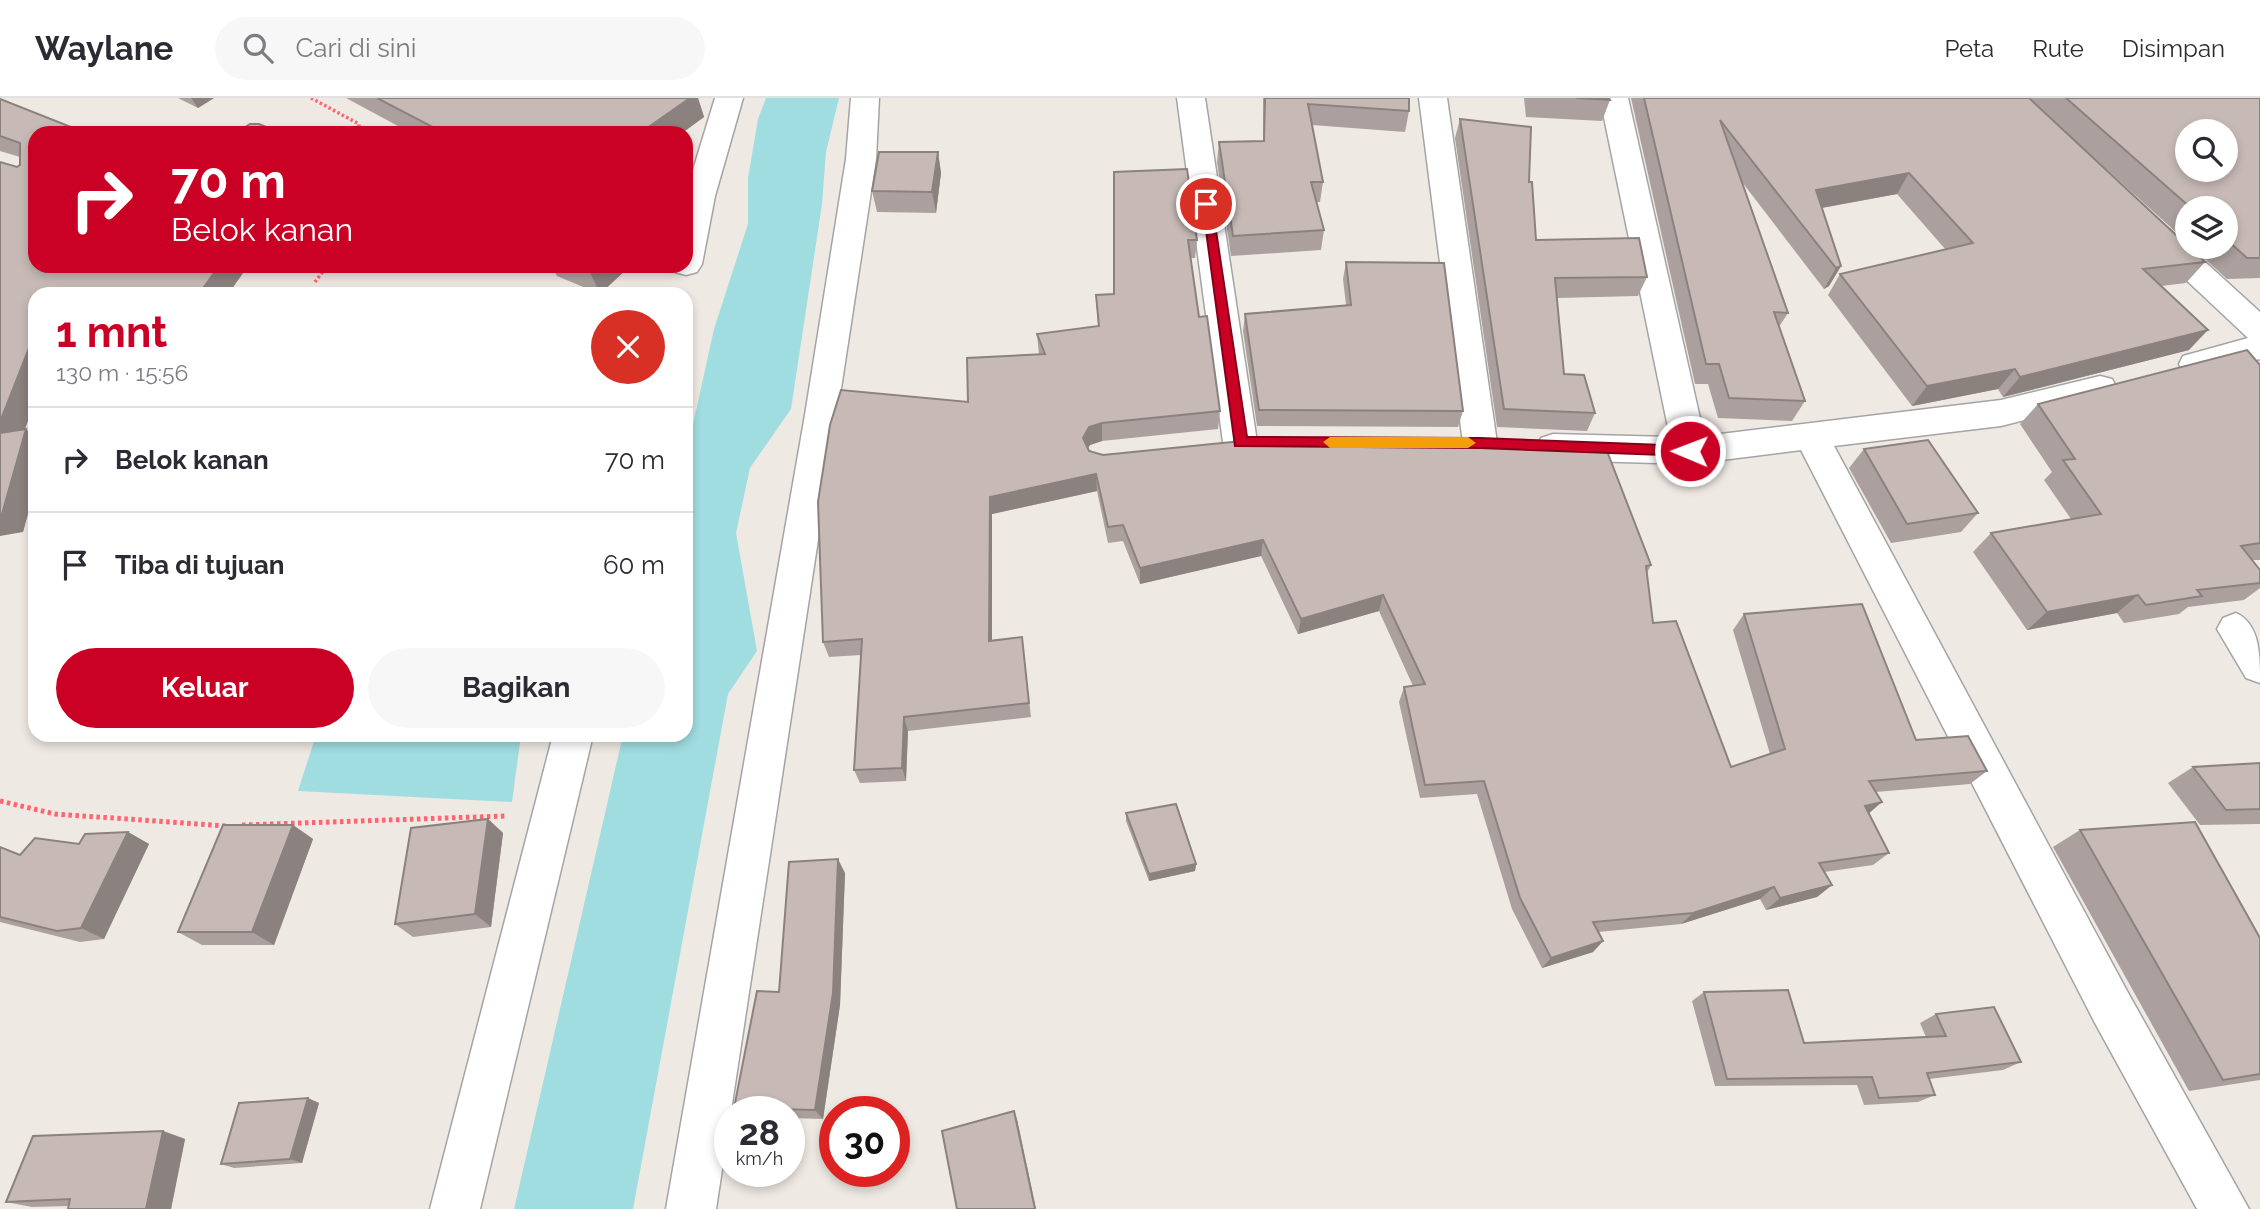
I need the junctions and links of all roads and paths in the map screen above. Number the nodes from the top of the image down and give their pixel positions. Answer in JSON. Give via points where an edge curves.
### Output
{"nodes":[{"id":1,"x":311,"y":98,"type":"edge"},
{"id":2,"x":729,"y":98,"type":"edge"},
{"id":3,"x":865,"y":98,"type":"edge"},
{"id":4,"x":1191,"y":98,"type":"edge"},
{"id":5,"x":1433,"y":98,"type":"edge"},
{"id":6,"x":1614,"y":98,"type":"edge"},
{"id":7,"x":359,"y":126,"type":"edge"},
{"id":8,"x":2139,"y":219,"type":"edge"},
{"id":9,"x":693,"y":230,"type":"edge"},
{"id":10,"x":322,"y":273,"type":"edge"},
{"id":11,"x":315,"y":282,"type":"dead end"},
{"id":12,"x":2260,"y":331,"type":"edge"},
{"id":13,"x":2260,"y":347,"type":"edge"},
{"id":14,"x":2170,"y":370,"type":"edge"},
{"id":15,"x":2131,"y":380,"type":"edge"},
{"id":16,"x":1812,"y":438,"type":"junction"},
{"id":17,"x":1240,"y":443,"type":"edge"},
{"id":18,"x":1690,"y":451,"type":"junction"},
{"id":19,"x":2236,"y":629,"type":"dead end"},
{"id":20,"x":2260,"y":666,"type":"edge"},
{"id":21,"x":571,"y":742,"type":"edge"},
{"id":22,"x":0,"y":801,"type":"edge"},
{"id":23,"x":553,"y":814,"type":"junction"},
{"id":24,"x":455,"y":1209,"type":"edge"},
{"id":25,"x":691,"y":1209,"type":"edge"},
{"id":26,"x":2224,"y":1209,"type":"edge"}],
"edges":[{"from":1,"to":7,"type":"path"},
{"from":2,"to":9,"type":"street"},
{"from":3,"to":25,"type":"street","via":[[861,159],[822,415]]},
{"from":4,"to":17,"type":"street"},
{"from":5,"to":18,"type":"street","via":[[1489,444]]},
{"from":6,"to":18,"type":"street"},
{"from":8,"to":12,"type":"street"},
{"from":10,"to":11,"type":"path"},
{"from":13,"to":14,"type":"street"},
{"from":15,"to":16,"type":"street","via":[[2001,413]]},
{"from":16,"to":18,"type":"street"},
{"from":16,"to":26,"type":"street","via":[[2111,1007]]},
{"from":19,"to":20,"type":"street"},
{"from":21,"to":23,"type":"street"},
{"from":22,"to":23,"type":"path","via":[[55,814],[225,826]]},
{"from":23,"to":24,"type":"street"}]}
